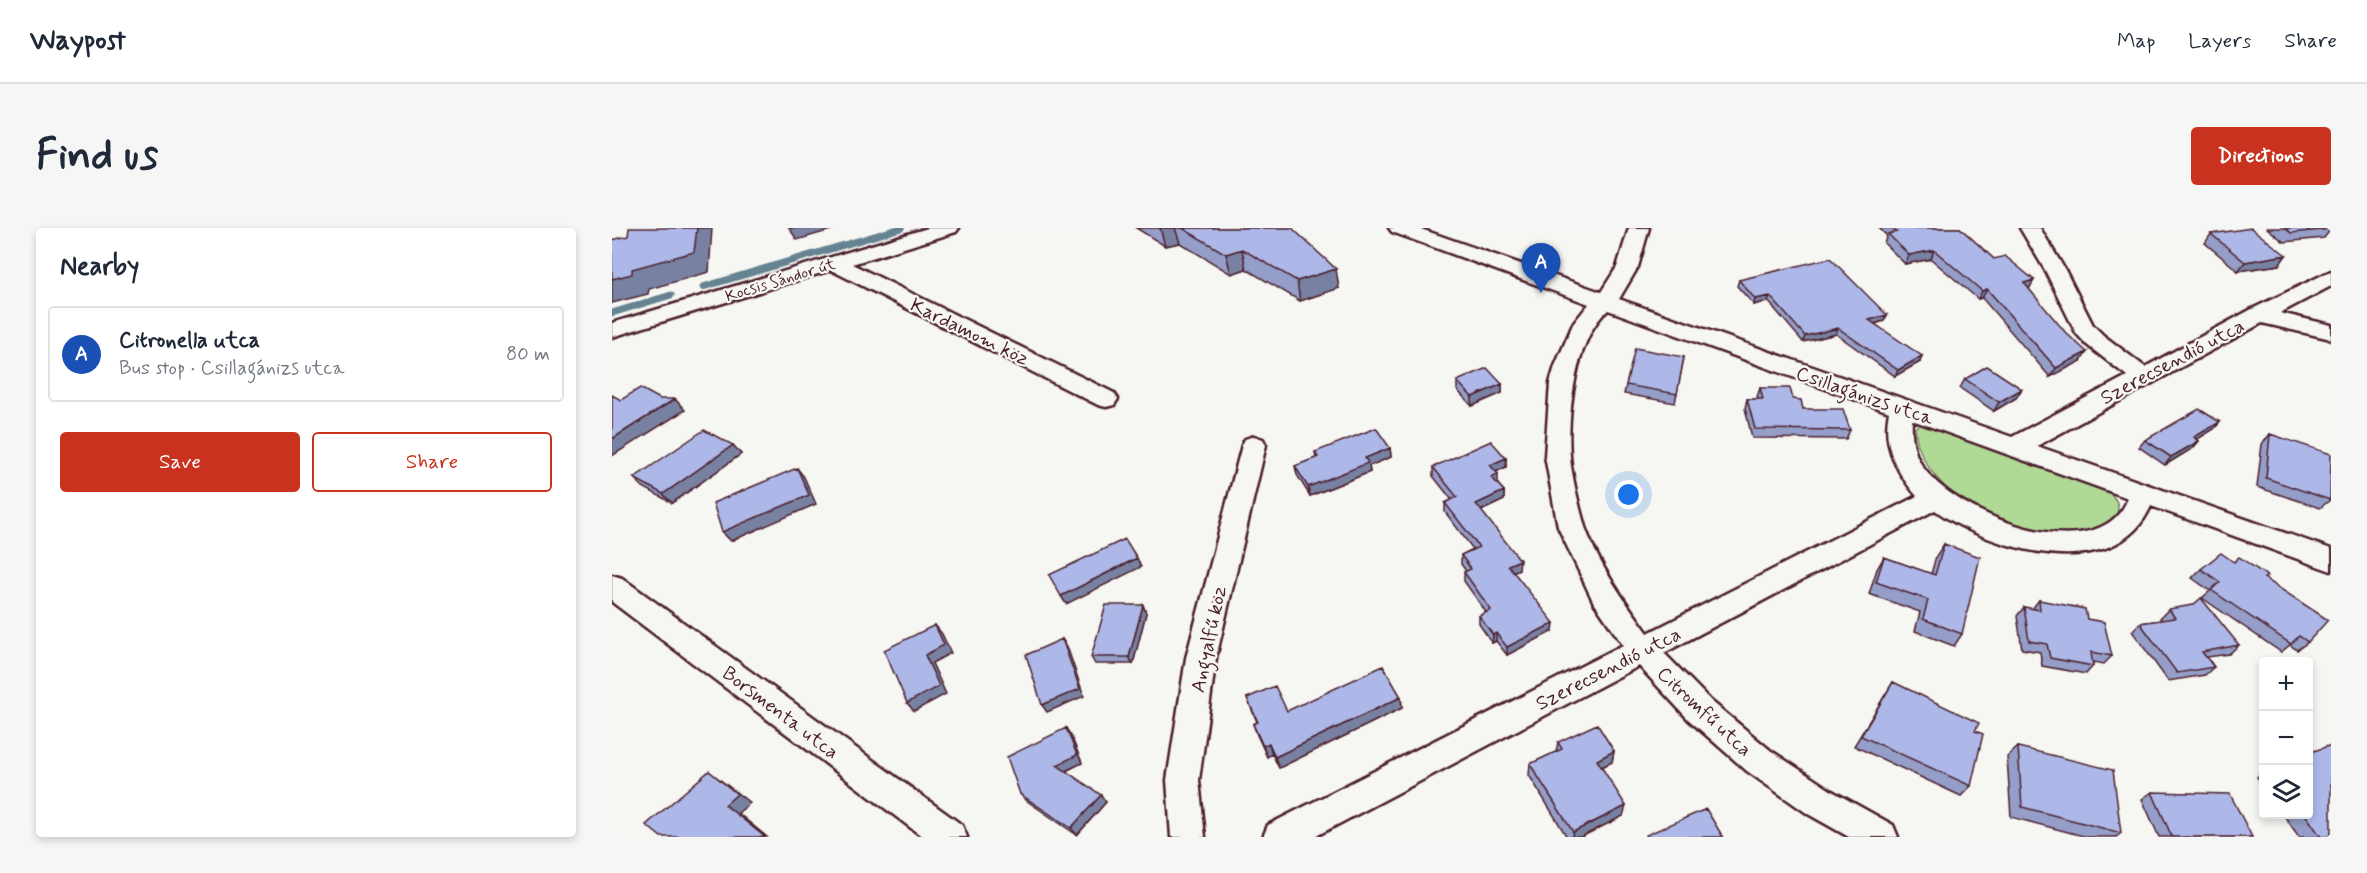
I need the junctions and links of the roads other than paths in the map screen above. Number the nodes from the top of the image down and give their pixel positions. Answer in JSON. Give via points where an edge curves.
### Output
{"nodes":[{"id":1,"x":949,"y":228,"type":"edge"},
{"id":2,"x":1400,"y":228,"type":"edge"},
{"id":3,"x":1639,"y":228,"type":"edge"},
{"id":4,"x":2030,"y":228,"type":"edge"},
{"id":5,"x":833,"y":263,"type":"junction"},
{"id":6,"x":2331,"y":277,"type":"edge"},
{"id":7,"x":1605,"y":302,"type":"junction"},
{"id":8,"x":2258,"y":315,"type":"junction"},
{"id":9,"x":612,"y":330,"type":"edge"},
{"id":10,"x":2331,"y":332,"type":"edge"},
{"id":11,"x":2143,"y":377,"type":"junction"},
{"id":12,"x":1106,"y":399,"type":"dead end"},
{"id":13,"x":1902,"y":409,"type":"junction"},
{"id":14,"x":1254,"y":445,"type":"dead end"},
{"id":15,"x":2014,"y":447,"type":"junction"},
{"id":16,"x":2143,"y":494,"type":"junction"},
{"id":17,"x":1936,"y":498,"type":"junction"},
{"id":18,"x":2331,"y":560,"type":"edge"},
{"id":19,"x":612,"y":586,"type":"edge"},
{"id":20,"x":1642,"y":650,"type":"junction"},
{"id":21,"x":950,"y":837,"type":"edge"},
{"id":22,"x":1188,"y":837,"type":"edge"},
{"id":23,"x":1280,"y":837,"type":"edge"},
{"id":24,"x":1881,"y":837,"type":"edge"}],
"edges":[{"from":1,"to":5,"type":"street","name":"Kocsis Sándor út"},
{"from":2,"to":7,"type":"street","name":"Csillagánizs utca"},
{"from":3,"to":7,"type":"street","name":"Citromfű utca","via":[[1628,268]]},
{"from":4,"to":11,"type":"street","via":[[2084,328]]},
{"from":5,"to":9,"type":"street","name":"Kocsis Sándor út"},
{"from":5,"to":12,"type":"street","name":"Kardamom köz"},
{"from":6,"to":8,"type":"street","name":"Szerecsendió utca"},
{"from":7,"to":13,"type":"street","name":"Csillagánizs utca"},
{"from":7,"to":20,"type":"street","name":"Citromfű utca","via":[[1590,315],[1567,363],[1555,446],[1561,487],[1576,537],[1604,594]]},
{"from":8,"to":10,"type":"street"},
{"from":8,"to":11,"type":"street","name":"Szerecsendió utca"},
{"from":11,"to":15,"type":"street","name":"Szerecsendió utca"},
{"from":13,"to":15,"type":"street","name":"Csillagánizs utca"},
{"from":13,"to":17,"type":"street","via":[[1897,425],[1900,445],[1919,481]]},
{"from":14,"to":22,"type":"street","name":"Angyalfű köz","via":[[1201,658],[1183,780]]},
{"from":15,"to":16,"type":"street","name":"Csillagánizs utca"},
{"from":16,"to":17,"type":"street","via":[[2125,526],[2106,538],[2060,544],[2031,541],[1992,528]]},
{"from":16,"to":18,"type":"street","name":"Csillagánizs utca"},
{"from":17,"to":20,"type":"street","name":"Szerecsendió utca"},
{"from":19,"to":21,"type":"street","name":"Borsmenta utca"},
{"from":20,"to":23,"type":"street","name":"Szerecsendió utca"},
{"from":20,"to":24,"type":"street","name":"Citromfű utca","via":[[1743,748],[1824,806]]}]}
